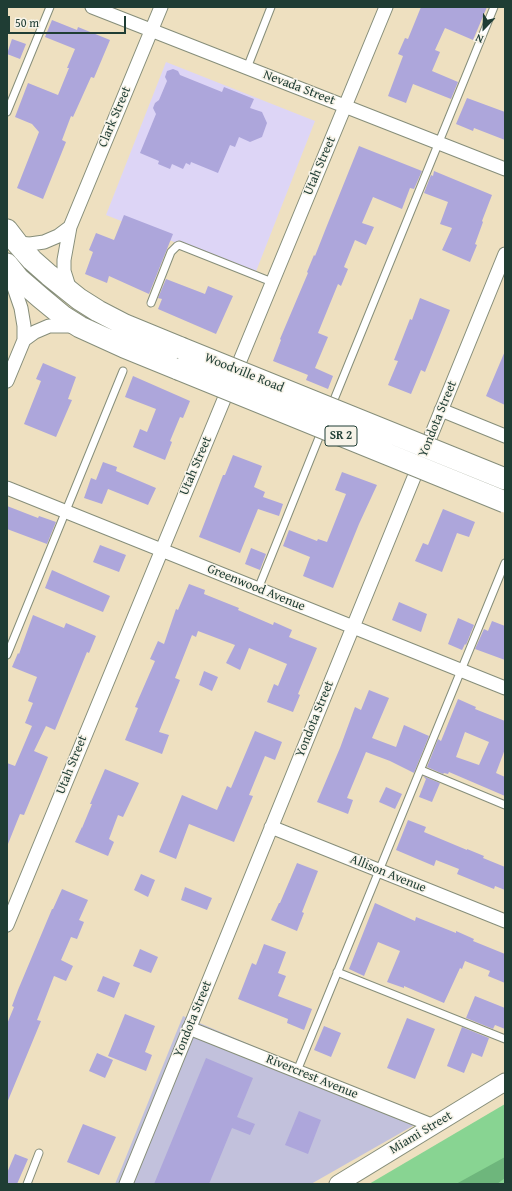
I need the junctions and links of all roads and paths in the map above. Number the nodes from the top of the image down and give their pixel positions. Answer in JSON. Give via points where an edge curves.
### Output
{"nodes":[{"id":1,"x":50,"y":7,"type":"edge"},
{"id":2,"x":92,"y":7,"type":"edge"},
{"id":3,"x":161,"y":7,"type":"edge"},
{"id":4,"x":271,"y":7,"type":"edge"},
{"id":5,"x":386,"y":7,"type":"edge"},
{"id":6,"x":494,"y":7,"type":"edge"},
{"id":7,"x":151,"y":30,"type":"junction"},
{"id":8,"x":247,"y":68,"type":"junction"},
{"id":9,"x":345,"y":106,"type":"junction"},
{"id":10,"x":7,"y":112,"type":"edge"},
{"id":11,"x":438,"y":143,"type":"junction"},
{"id":12,"x":505,"y":169,"type":"edge"},
{"id":13,"x":70,"y":227,"type":"junction"},
{"id":14,"x":12,"y":236,"type":"edge"},
{"id":15,"x":505,"y":254,"type":"edge"},
{"id":16,"x":7,"y":266,"type":"edge"},
{"id":17,"x":272,"y":282,"type":"junction"},
{"id":18,"x":71,"y":294,"type":"junction"},
{"id":19,"x":151,"y":303,"type":"dead end"},
{"id":20,"x":80,"y":326,"type":"junction"},
{"id":21,"x":24,"y":340,"type":"junction"},
{"id":22,"x":123,"y":371,"type":"dead end"},
{"id":23,"x":7,"y":381,"type":"edge"},
{"id":24,"x":441,"y":410,"type":"junction"},
{"id":25,"x":329,"y":414,"type":"dead end"},
{"id":26,"x":326,"y":421,"type":"dead end"},
{"id":27,"x":505,"y":436,"type":"edge"},
{"id":28,"x":505,"y":479,"type":"edge"},
{"id":29,"x":7,"y":488,"type":"edge"},
{"id":30,"x":505,"y":502,"type":"edge"},
{"id":31,"x":66,"y":512,"type":"junction"},
{"id":32,"x":161,"y":550,"type":"junction"},
{"id":33,"x":505,"y":563,"type":"edge"},
{"id":34,"x":258,"y":589,"type":"junction"},
{"id":35,"x":353,"y":627,"type":"junction"},
{"id":36,"x":7,"y":655,"type":"edge"},
{"id":37,"x":462,"y":671,"type":"junction"},
{"id":38,"x":505,"y":688,"type":"edge"},
{"id":39,"x":421,"y":770,"type":"junction"},
{"id":40,"x":505,"y":805,"type":"edge"},
{"id":41,"x":271,"y":827,"type":"junction"},
{"id":42,"x":380,"y":871,"type":"junction"},
{"id":43,"x":505,"y":922,"type":"edge"},
{"id":44,"x":7,"y":924,"type":"edge"},
{"id":45,"x":337,"y":972,"type":"junction"},
{"id":46,"x":189,"y":1028,"type":"junction"},
{"id":47,"x":505,"y":1039,"type":"edge"},
{"id":48,"x":297,"y":1071,"type":"junction"},
{"id":49,"x":505,"y":1082,"type":"edge"},
{"id":50,"x":434,"y":1126,"type":"junction"},
{"id":51,"x":39,"y":1153,"type":"dead end"},
{"id":52,"x":27,"y":1184,"type":"edge"},
{"id":53,"x":126,"y":1184,"type":"edge"},
{"id":54,"x":338,"y":1184,"type":"edge"}],
"edges":[{"from":1,"to":10,"type":"lane"},
{"from":2,"to":7,"type":"street","name":"Nevada Street"},
{"from":3,"to":7,"type":"street","name":"Clark Street"},
{"from":4,"to":8,"type":"lane"},
{"from":5,"to":9,"type":"street","name":"Utah Street"},
{"from":6,"to":11,"type":"lane"},
{"from":7,"to":8,"type":"street","name":"Nevada Street"},
{"from":7,"to":13,"type":"street","name":"Clark Street"},
{"from":8,"to":9,"type":"street","name":"Nevada Street"},
{"from":9,"to":11,"type":"street","name":"Nevada Street"},
{"from":9,"to":17,"type":"street","name":"Utah Street"},
{"from":11,"to":12,"type":"street","name":"Nevada Street"},
{"from":11,"to":25,"type":"lane"},
{"from":13,"to":14,"type":"street","via":[[44,242],[30,244]]},
{"from":13,"to":18,"type":"street","name":"Clark Street","via":[[64,272]]},
{"from":14,"to":18,"type":"main road","name":"Woodville Road","number":"SR 2"},
{"from":15,"to":24,"type":"street","name":"Yondota Street"},
{"from":16,"to":20,"type":"main road","name":"Woodville Road","number":"SR 2","via":[[40,298]]},
{"from":16,"to":21,"type":"street","via":[[21,308]]},
{"from":17,"to":19,"type":"lane","via":[[179,245],[173,249]]},
{"from":17,"to":32,"type":"street","name":"Utah Street"},
{"from":18,"to":28,"type":"main road","name":"Woodville Road","number":"SR 2","bridge":true,"via":[[125,325]]},
{"from":20,"to":21,"type":"street","via":[[49,326]]},
{"from":20,"to":30,"type":"main road","name":"Woodville Road","number":"SR 2","bridge":true,"via":[[124,347]]},
{"from":21,"to":23,"type":"street"},
{"from":22,"to":31,"type":"lane"},
{"from":24,"to":27,"type":"street"},
{"from":24,"to":35,"type":"street","name":"Yondota Street"},
{"from":26,"to":34,"type":"lane"},
{"from":29,"to":31,"type":"street","name":"Greenwood Avenue"},
{"from":31,"to":32,"type":"street","name":"Greenwood Avenue"},
{"from":31,"to":36,"type":"lane"},
{"from":32,"to":34,"type":"street","name":"Greenwood Avenue"},
{"from":32,"to":44,"type":"street","name":"Utah Street"},
{"from":33,"to":37,"type":"lane"},
{"from":34,"to":35,"type":"street","name":"Greenwood Avenue"},
{"from":35,"to":37,"type":"street","name":"Greenwood Avenue"},
{"from":35,"to":41,"type":"street","name":"Yondota Street"},
{"from":37,"to":38,"type":"street","name":"Greenwood Avenue"},
{"from":37,"to":39,"type":"lane"},
{"from":39,"to":40,"type":"lane"},
{"from":39,"to":42,"type":"lane"},
{"from":41,"to":42,"type":"street","name":"Allison Avenue"},
{"from":41,"to":46,"type":"street","name":"Yondota Street"},
{"from":42,"to":43,"type":"street","name":"Allison Avenue"},
{"from":42,"to":45,"type":"lane"},
{"from":45,"to":47,"type":"lane"},
{"from":45,"to":48,"type":"lane"},
{"from":46,"to":48,"type":"street","name":"Rivercrest Avenue"},
{"from":46,"to":53,"type":"street","name":"Yondota Street"},
{"from":48,"to":50,"type":"street","name":"Rivercrest Avenue"},
{"from":49,"to":50,"type":"street","name":"Miami Street"},
{"from":50,"to":54,"type":"street","name":"Miami Street"},
{"from":51,"to":52,"type":"lane"}]}
